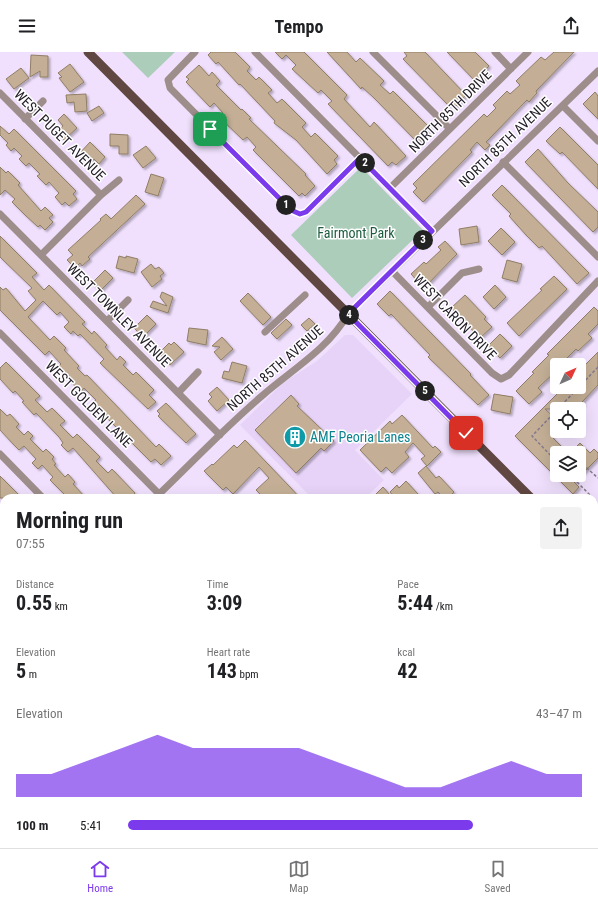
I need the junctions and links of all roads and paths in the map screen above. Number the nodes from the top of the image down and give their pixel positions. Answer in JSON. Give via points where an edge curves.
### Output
{"nodes":[{"id":1,"x":88,"y":52,"type":"edge"},
{"id":2,"x":195,"y":52,"type":"edge"},
{"id":3,"x":255,"y":52,"type":"edge"},
{"id":4,"x":373,"y":52,"type":"edge"},
{"id":5,"x":494,"y":52,"type":"edge"},
{"id":6,"x":528,"y":52,"type":"edge"},
{"id":7,"x":511,"y":69,"type":"junction"},
{"id":8,"x":598,"y":71,"type":"edge"},
{"id":9,"x":0,"y":93,"type":"edge"},
{"id":10,"x":43,"y":101,"type":"dead end"},
{"id":11,"x":563,"y":106,"type":"junction"},
{"id":12,"x":25,"y":119,"type":"junction"},
{"id":13,"x":450,"y":130,"type":"junction"},
{"id":14,"x":598,"y":141,"type":"edge"},
{"id":15,"x":360,"y":158,"type":"junction"},
{"id":16,"x":503,"y":162,"type":"junction"},
{"id":17,"x":119,"y":180,"type":"dead end"},
{"id":18,"x":390,"y":188,"type":"junction"},
{"id":19,"x":101,"y":195,"type":"junction"},
{"id":20,"x":0,"y":214,"type":"edge"},
{"id":21,"x":432,"y":231,"type":"junction"},
{"id":22,"x":41,"y":255,"type":"junction"},
{"id":23,"x":598,"y":257,"type":"edge"},
{"id":24,"x":479,"y":269,"type":"dead end"},
{"id":25,"x":392,"y":271,"type":"junction"},
{"id":26,"x":598,"y":281,"type":"edge"},
{"id":27,"x":305,"y":295,"type":"dead end"},
{"id":28,"x":128,"y":300,"type":"dead end"},
{"id":29,"x":428,"y":307,"type":"junction"},
{"id":30,"x":348,"y":314,"type":"junction"},
{"id":31,"x":107,"y":321,"type":"junction"},
{"id":32,"x":265,"y":332,"type":"dead end"},
{"id":33,"x":0,"y":333,"type":"edge"},
{"id":34,"x":598,"y":367,"type":"edge"},
{"id":35,"x":198,"y":372,"type":"dead end"},
{"id":36,"x":178,"y":393,"type":"junction"},
{"id":37,"x":564,"y":402,"type":"edge"},
{"id":38,"x":550,"y":417,"type":"edge"},
{"id":39,"x":220,"y":435,"type":"junction"},
{"id":40,"x":0,"y":454,"type":"edge"},
{"id":41,"x":550,"y":455,"type":"edge"},
{"id":42,"x":586,"y":467,"type":"edge"},
{"id":43,"x":598,"y":478,"type":"edge"},
{"id":44,"x":577,"y":482,"type":"edge"},
{"id":45,"x":39,"y":494,"type":"edge"},
{"id":46,"x":155,"y":494,"type":"edge"},
{"id":47,"x":159,"y":494,"type":"edge"},
{"id":48,"x":527,"y":494,"type":"edge"},
{"id":49,"x":590,"y":494,"type":"edge"}],
"edges":[{"from":1,"to":30,"type":"main road"},
{"from":2,"to":15,"type":"street","via":[[168,80],[170,88],[291,210],[300,214],[306,212]]},
{"from":3,"to":15,"type":"street"},
{"from":4,"to":13,"type":"street"},
{"from":5,"to":7,"type":"street"},
{"from":6,"to":7,"type":"street","name":"NORTH 85TH DRIVE"},
{"from":7,"to":13,"type":"street","name":"NORTH 85TH DRIVE"},
{"from":8,"to":11,"type":"street","name":"NORTH 85TH AVENUE"},
{"from":9,"to":12,"type":"street","name":"WEST PUGET AVENUE"},
{"from":10,"to":12,"type":"street"},
{"from":11,"to":14,"type":"street"},
{"from":11,"to":16,"type":"street","name":"NORTH 85TH AVENUE"},
{"from":12,"to":19,"type":"street","name":"WEST PUGET AVENUE"},
{"from":13,"to":18,"type":"street","name":"NORTH 85TH DRIVE"},
{"from":15,"to":18,"type":"street"},
{"from":16,"to":21,"type":"street","name":"NORTH 85TH AVENUE"},
{"from":16,"to":23,"type":"street"},
{"from":17,"to":19,"type":"street"},
{"from":18,"to":21,"type":"street"},
{"from":19,"to":22,"type":"street"},
{"from":20,"to":22,"type":"street","name":"WEST TOWNLEY AVENUE"},
{"from":21,"to":25,"type":"street","name":"NORTH 85TH AVENUE"},
{"from":22,"to":31,"type":"street","name":"WEST TOWNLEY AVENUE"},
{"from":24,"to":29,"type":"street","via":[[462,273]]},
{"from":25,"to":29,"type":"street","name":"WEST CARON DRIVE"},
{"from":25,"to":30,"type":"street","name":"NORTH 85TH AVENUE"},
{"from":26,"to":29,"type":"street","name":"WEST CARON DRIVE","via":[[509,375],[501,379],[492,373]]},
{"from":27,"to":32,"type":"street"},
{"from":28,"to":31,"type":"street"},
{"from":30,"to":39,"type":"street","name":"NORTH 85TH AVENUE","via":[[340,329],[308,360],[262,395]]},
{"from":30,"to":48,"type":"main road"},
{"from":31,"to":36,"type":"street","name":"WEST TOWNLEY AVENUE"},
{"from":33,"to":46,"type":"street","name":"WEST GOLDEN LANE"},
{"from":34,"to":37,"type":"path"},
{"from":35,"to":36,"type":"street"},
{"from":36,"to":39,"type":"street","name":"WEST TOWNLEY AVENUE"},
{"from":38,"to":41,"type":"path","via":[[532,436]]},
{"from":39,"to":47,"type":"street","name":"NORTH 85TH AVENUE"},
{"from":40,"to":45,"type":"street"},
{"from":42,"to":43,"type":"path"},
{"from":44,"to":49,"type":"path"}]}
